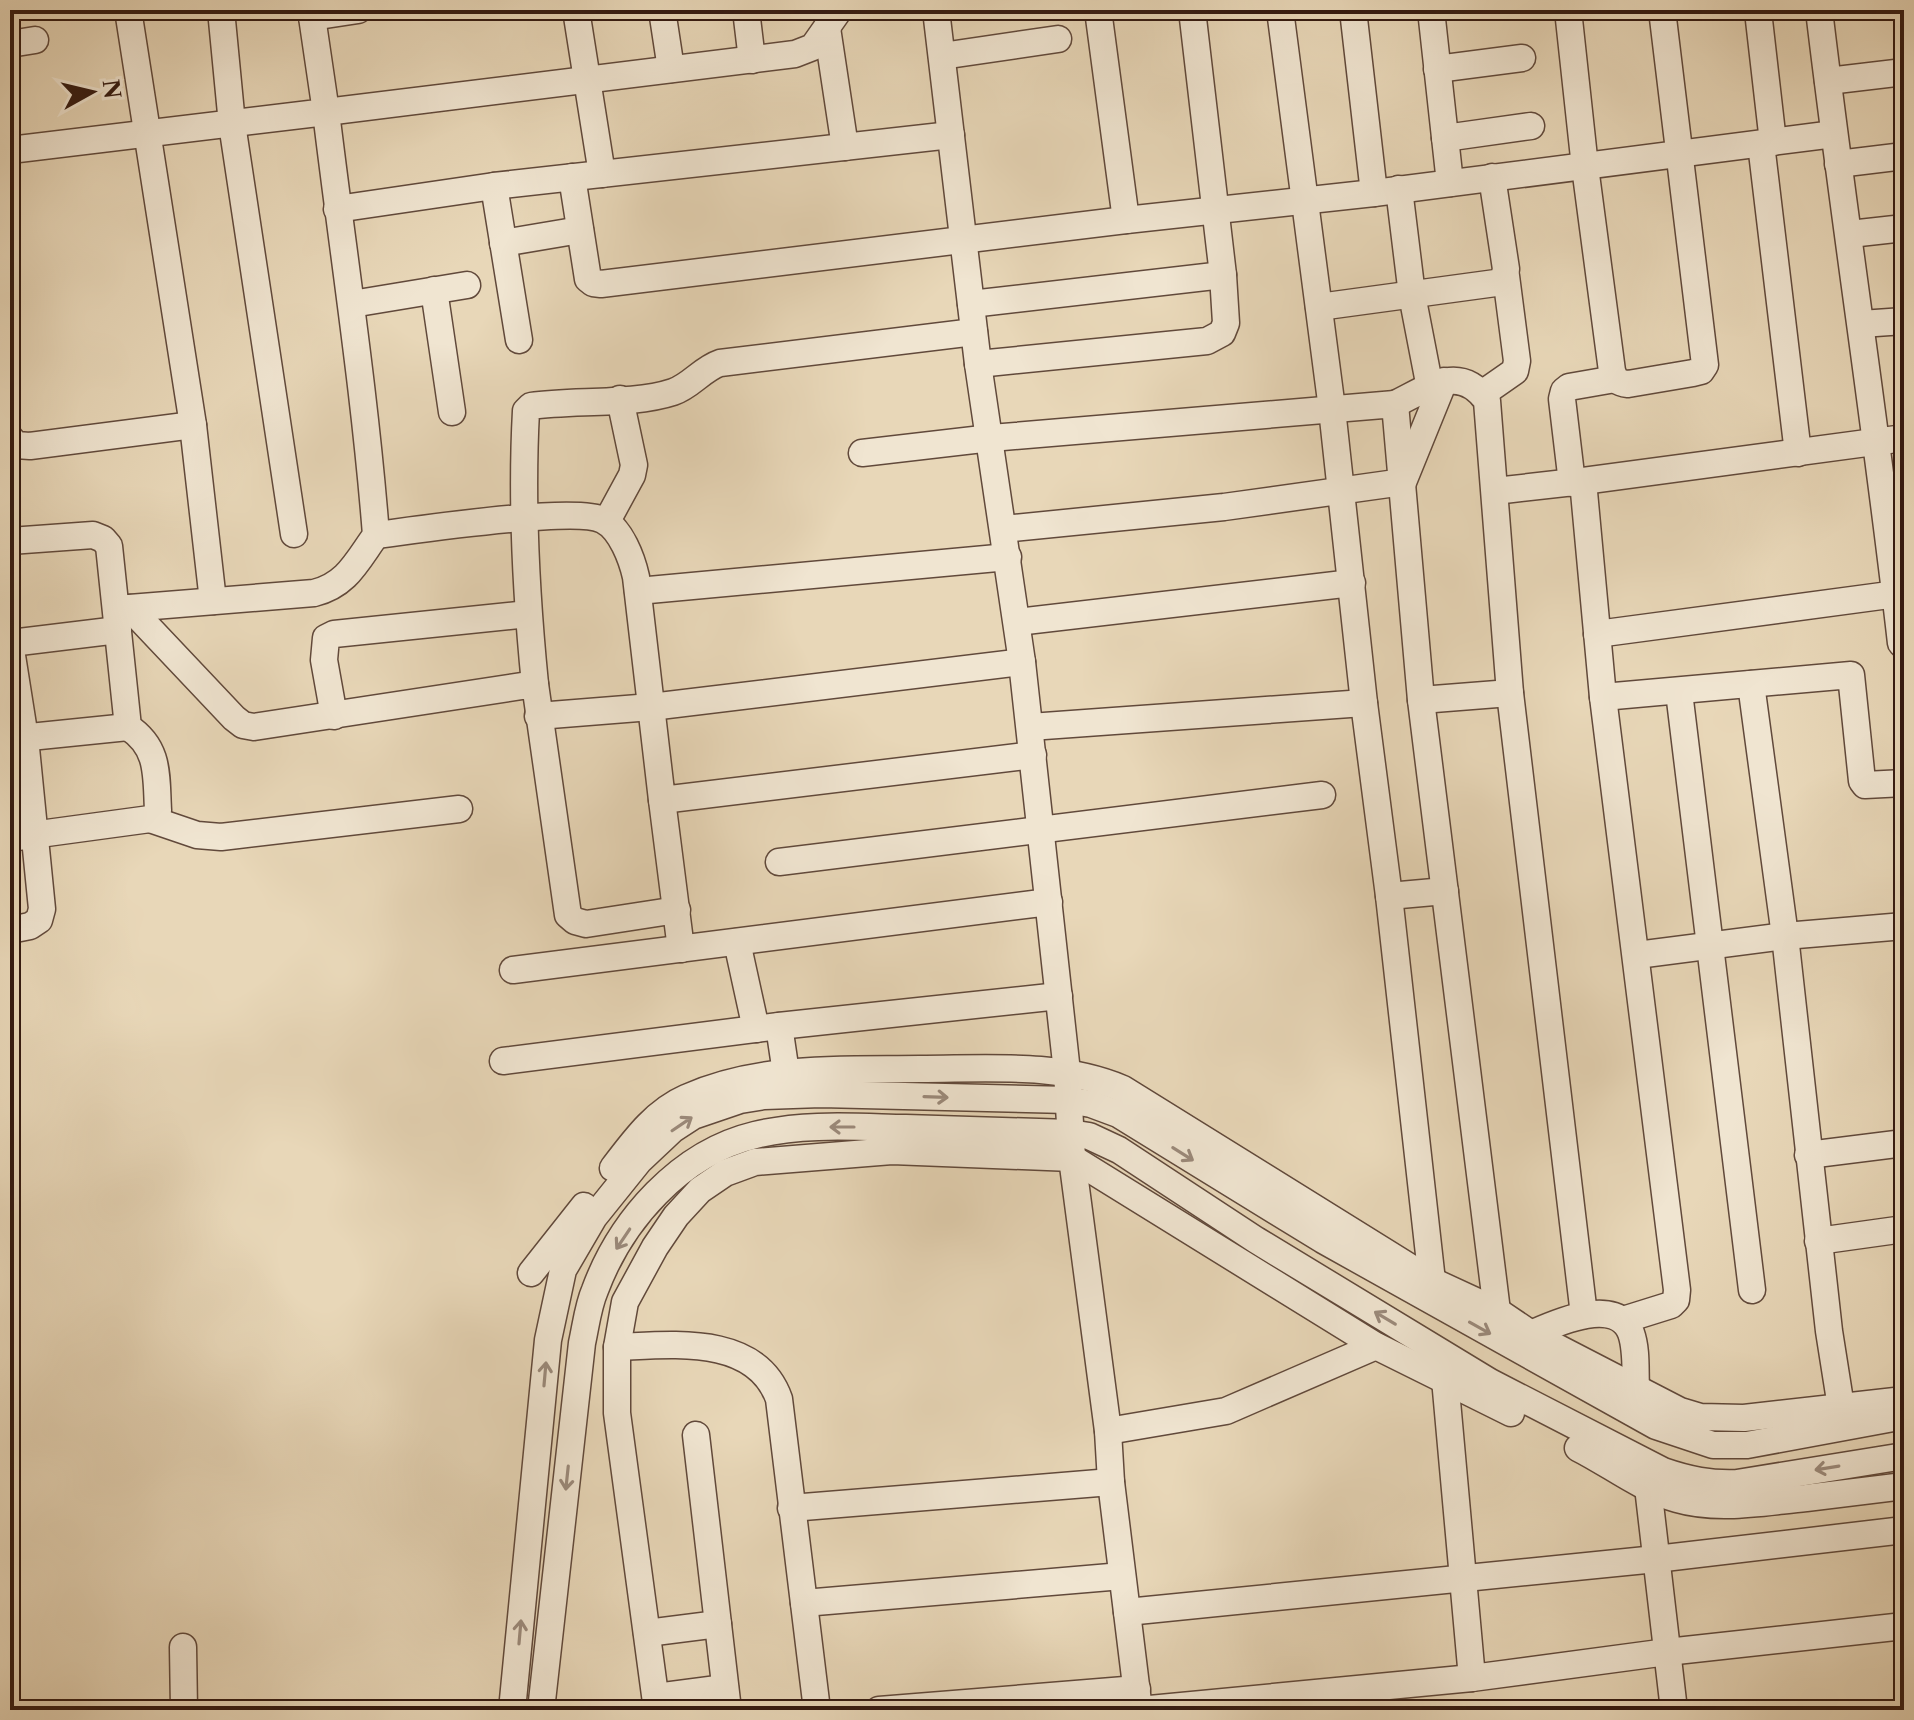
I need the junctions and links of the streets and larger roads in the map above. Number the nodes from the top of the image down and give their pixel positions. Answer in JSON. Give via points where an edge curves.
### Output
{"nodes":[{"id":1,"x":128,"y":10,"type":"edge"},
{"id":2,"x":221,"y":10,"type":"edge"},
{"id":3,"x":358,"y":10,"type":"edge"},
{"id":4,"x":576,"y":10,"type":"edge"},
{"id":5,"x":662,"y":10,"type":"edge"},
{"id":6,"x":746,"y":10,"type":"edge"},
{"id":7,"x":936,"y":10,"type":"edge"},
{"id":8,"x":1098,"y":10,"type":"edge"},
{"id":9,"x":1192,"y":10,"type":"edge"},
{"id":10,"x":1280,"y":10,"type":"edge"},
{"id":11,"x":1353,"y":10,"type":"edge"},
{"id":12,"x":1431,"y":10,"type":"edge"},
{"id":13,"x":1568,"y":10,"type":"edge"},
{"id":14,"x":1662,"y":10,"type":"edge"},
{"id":15,"x":1819,"y":10,"type":"edge"},
{"id":16,"x":312,"y":14,"type":"edge"},
{"id":17,"x":833,"y":16,"type":"edge"},
{"id":18,"x":1759,"y":20,"type":"dead end"},
{"id":19,"x":1058,"y":39,"type":"dead end"},
{"id":20,"x":942,"y":56,"type":"junction"},
{"id":21,"x":1522,"y":58,"type":"dead end"},
{"id":22,"x":752,"y":60,"type":"junction"},
{"id":23,"x":671,"y":69,"type":"junction"},
{"id":24,"x":1437,"y":69,"type":"junction"},
{"id":25,"x":1904,"y":72,"type":"edge"},
{"id":26,"x":1828,"y":81,"type":"junction"},
{"id":27,"x":586,"y":82,"type":"junction"},
{"id":28,"x":326,"y":112,"type":"junction"},
{"id":29,"x":232,"y":124,"type":"junction"},
{"id":30,"x":1531,"y":126,"type":"dead end"},
{"id":31,"x":1834,"y":134,"type":"junction"},
{"id":32,"x":147,"y":135,"type":"junction"},
{"id":33,"x":951,"y":135,"type":"junction"},
{"id":34,"x":1445,"y":138,"type":"junction"},
{"id":35,"x":1767,"y":143,"type":"junction"},
{"id":36,"x":845,"y":147,"type":"junction"},
{"id":37,"x":10,"y":150,"type":"edge"},
{"id":38,"x":1679,"y":155,"type":"junction"},
{"id":39,"x":1904,"y":156,"type":"edge"},
{"id":40,"x":1838,"y":164,"type":"junction"},
{"id":41,"x":1585,"y":167,"type":"junction"},
{"id":42,"x":602,"y":174,"type":"junction"},
{"id":43,"x":572,"y":177,"type":"junction"},
{"id":44,"x":1492,"y":177,"type":"junction"},
{"id":45,"x":1450,"y":183,"type":"junction"},
{"id":46,"x":494,"y":186,"type":"junction"},
{"id":47,"x":1387,"y":191,"type":"junction"},
{"id":48,"x":1303,"y":200,"type":"junction"},
{"id":49,"x":337,"y":209,"type":"junction"},
{"id":50,"x":1215,"y":212,"type":"junction"},
{"id":51,"x":1126,"y":220,"type":"junction"},
{"id":52,"x":1904,"y":228,"type":"edge"},
{"id":53,"x":580,"y":230,"type":"junction"},
{"id":54,"x":1850,"y":234,"type":"junction"},
{"id":55,"x":963,"y":240,"type":"junction"},
{"id":56,"x":503,"y":243,"type":"junction"},
{"id":57,"x":1223,"y":275,"type":"junction"},
{"id":58,"x":1506,"y":276,"type":"junction"},
{"id":59,"x":467,"y":285,"type":"dead end"},
{"id":60,"x":434,"y":290,"type":"junction"},
{"id":61,"x":1412,"y":295,"type":"junction"},
{"id":62,"x":352,"y":304,"type":"junction"},
{"id":63,"x":971,"y":304,"type":"junction"},
{"id":64,"x":1319,"y":307,"type":"junction"},
{"id":65,"x":1904,"y":321,"type":"edge"},
{"id":66,"x":1861,"y":324,"type":"junction"},
{"id":67,"x":974,"y":332,"type":"junction"},
{"id":68,"x":519,"y":340,"type":"dead end"},
{"id":69,"x":978,"y":364,"type":"junction"},
{"id":70,"x":1615,"y":379,"type":"junction"},
{"id":71,"x":1437,"y":384,"type":"junction"},
{"id":72,"x":1482,"y":394,"type":"junction"},
{"id":73,"x":620,"y":399,"type":"junction"},
{"id":74,"x":1395,"y":404,"type":"junction"},
{"id":75,"x":1332,"y":409,"type":"junction"},
{"id":76,"x":452,"y":412,"type":"dead end"},
{"id":77,"x":193,"y":425,"type":"junction"},
{"id":78,"x":10,"y":438,"type":"edge"},
{"id":79,"x":991,"y":438,"type":"junction"},
{"id":80,"x":1904,"y":438,"type":"edge"},
{"id":81,"x":1877,"y":440,"type":"junction"},
{"id":82,"x":862,"y":453,"type":"dead end"},
{"id":83,"x":1798,"y":453,"type":"junction"},
{"id":84,"x":1403,"y":482,"type":"junction"},
{"id":85,"x":1578,"y":482,"type":"junction"},
{"id":86,"x":1341,"y":490,"type":"junction"},
{"id":87,"x":1495,"y":491,"type":"junction"},
{"id":88,"x":1896,"y":516,"type":"edge"},
{"id":89,"x":524,"y":518,"type":"junction"},
{"id":90,"x":607,"y":521,"type":"junction"},
{"id":91,"x":1004,"y":529,"type":"junction"},
{"id":92,"x":294,"y":534,"type":"dead end"},
{"id":93,"x":376,"y":535,"type":"junction"},
{"id":94,"x":10,"y":541,"type":"edge"},
{"id":95,"x":1008,"y":557,"type":"junction"},
{"id":96,"x":1352,"y":583,"type":"junction"},
{"id":97,"x":638,"y":591,"type":"junction"},
{"id":98,"x":1900,"y":594,"type":"edge"},
{"id":99,"x":213,"y":601,"type":"junction"},
{"id":100,"x":528,"y":614,"type":"junction"},
{"id":101,"x":122,"y":616,"type":"junction"},
{"id":102,"x":1017,"y":622,"type":"junction"},
{"id":103,"x":1597,"y":634,"type":"junction"},
{"id":104,"x":10,"y":643,"type":"edge"},
{"id":105,"x":1904,"y":646,"type":"edge"},
{"id":106,"x":1022,"y":662,"type":"junction"},
{"id":107,"x":535,"y":684,"type":"junction"},
{"id":108,"x":1751,"y":684,"type":"junction"},
{"id":109,"x":1679,"y":692,"type":"junction"},
{"id":110,"x":1510,"y":693,"type":"junction"},
{"id":111,"x":1603,"y":697,"type":"junction"},
{"id":112,"x":1421,"y":700,"type":"junction"},
{"id":113,"x":1364,"y":703,"type":"junction"},
{"id":114,"x":651,"y":707,"type":"junction"},
{"id":115,"x":334,"y":716,"type":"junction"},
{"id":116,"x":538,"y":716,"type":"junction"},
{"id":117,"x":128,"y":727,"type":"junction"},
{"id":118,"x":1030,"y":727,"type":"junction"},
{"id":119,"x":18,"y":738,"type":"edge"},
{"id":120,"x":1033,"y":755,"type":"junction"},
{"id":121,"x":1904,"y":783,"type":"edge"},
{"id":122,"x":1322,"y":795,"type":"dead end"},
{"id":123,"x":662,"y":800,"type":"junction"},
{"id":124,"x":459,"y":809,"type":"dead end"},
{"id":125,"x":150,"y":819,"type":"junction"},
{"id":126,"x":1041,"y":828,"type":"junction"},
{"id":127,"x":23,"y":836,"type":"edge"},
{"id":128,"x":779,"y":862,"type":"dead end"},
{"id":129,"x":1445,"y":891,"type":"junction"},
{"id":130,"x":1389,"y":896,"type":"junction"},
{"id":131,"x":1049,"y":902,"type":"junction"},
{"id":132,"x":677,"y":910,"type":"junction"},
{"id":133,"x":1904,"y":926,"type":"edge"},
{"id":134,"x":10,"y":930,"type":"edge"},
{"id":135,"x":1785,"y":936,"type":"junction"},
{"id":136,"x":737,"y":942,"type":"junction"},
{"id":137,"x":1711,"y":945,"type":"junction"},
{"id":138,"x":681,"y":949,"type":"junction"},
{"id":139,"x":1637,"y":955,"type":"junction"},
{"id":140,"x":513,"y":970,"type":"dead end"},
{"id":141,"x":1059,"y":996,"type":"junction"},
{"id":142,"x":767,"y":1028,"type":"junction"},
{"id":143,"x":503,"y":1061,"type":"dead end"},
{"id":144,"x":1067,"y":1072,"type":"junction"},
{"id":145,"x":786,"y":1073,"type":"junction"},
{"id":146,"x":1068,"y":1100,"type":"junction"},
{"id":147,"x":1904,"y":1143,"type":"edge"},
{"id":148,"x":1071,"y":1146,"type":"junction"},
{"id":149,"x":1808,"y":1155,"type":"junction"},
{"id":150,"x":1904,"y":1229,"type":"edge"},
{"id":151,"x":1818,"y":1241,"type":"junction"},
{"id":152,"x":531,"y":1273,"type":"dead end"},
{"id":153,"x":1432,"y":1281,"type":"junction"},
{"id":154,"x":1752,"y":1290,"type":"dead end"},
{"id":155,"x":1497,"y":1311,"type":"junction"},
{"id":156,"x":1584,"y":1315,"type":"junction"},
{"id":157,"x":1623,"y":1320,"type":"junction"},
{"id":158,"x":1531,"y":1334,"type":"junction"},
{"id":159,"x":1376,"y":1346,"type":"junction"},
{"id":160,"x":617,"y":1347,"type":"junction"},
{"id":161,"x":1445,"y":1379,"type":"junction"},
{"id":162,"x":1636,"y":1388,"type":"junction"},
{"id":163,"x":1904,"y":1400,"type":"edge"},
{"id":164,"x":1841,"y":1407,"type":"junction"},
{"id":165,"x":1904,"y":1416,"type":"edge"},
{"id":166,"x":1108,"y":1431,"type":"junction"},
{"id":167,"x":696,"y":1435,"type":"dead end"},
{"id":168,"x":1904,"y":1456,"type":"edge"},
{"id":169,"x":1111,"y":1482,"type":"junction"},
{"id":170,"x":1904,"y":1486,"type":"edge"},
{"id":171,"x":1648,"y":1487,"type":"junction"},
{"id":172,"x":1852,"y":1492,"type":"junction"},
{"id":173,"x":791,"y":1508,"type":"junction"},
{"id":174,"x":1904,"y":1530,"type":"edge"},
{"id":175,"x":1861,"y":1535,"type":"junction"},
{"id":176,"x":1656,"y":1559,"type":"junction"},
{"id":177,"x":1122,"y":1576,"type":"junction"},
{"id":178,"x":1462,"y":1579,"type":"junction"},
{"id":179,"x":804,"y":1603,"type":"junction"},
{"id":180,"x":1127,"y":1612,"type":"junction"},
{"id":181,"x":718,"y":1624,"type":"junction"},
{"id":182,"x":1904,"y":1626,"type":"edge"},
{"id":183,"x":647,"y":1633,"type":"junction"},
{"id":184,"x":183,"y":1647,"type":"dead end"},
{"id":185,"x":1667,"y":1652,"type":"junction"},
{"id":186,"x":1472,"y":1678,"type":"junction"},
{"id":187,"x":726,"y":1699,"type":"edge"},
{"id":188,"x":1138,"y":1703,"type":"edge"},
{"id":189,"x":656,"y":1704,"type":"edge"},
{"id":190,"x":184,"y":1710,"type":"edge"},
{"id":191,"x":512,"y":1710,"type":"edge"},
{"id":192,"x":541,"y":1710,"type":"edge"},
{"id":193,"x":817,"y":1710,"type":"edge"},
{"id":194,"x":879,"y":1710,"type":"edge"},
{"id":195,"x":1674,"y":1710,"type":"edge"}],
"edges":[{"from":1,"to":32,"type":"street"},
{"from":2,"to":29,"type":"street"},
{"from":3,"to":16,"type":"street"},
{"from":4,"to":27,"type":"street"},
{"from":5,"to":23,"type":"street"},
{"from":6,"to":22,"type":"street"},
{"from":7,"to":20,"type":"street"},
{"from":8,"to":51,"type":"street"},
{"from":9,"to":50,"type":"street"},
{"from":10,"to":48,"type":"street"},
{"from":11,"to":47,"type":"street"},
{"from":12,"to":24,"type":"street"},
{"from":13,"to":41,"type":"street"},
{"from":14,"to":38,"type":"street"},
{"from":15,"to":26,"type":"street"},
{"from":16,"to":28,"type":"street"},
{"from":17,"to":22,"type":"street","via":[[821,40],[807,52]]},
{"from":17,"to":36,"type":"street"},
{"from":18,"to":35,"type":"street"},
{"from":19,"to":20,"type":"street"},
{"from":20,"to":33,"type":"street"},
{"from":21,"to":24,"type":"street"},
{"from":22,"to":23,"type":"street"},
{"from":23,"to":27,"type":"street"},
{"from":24,"to":34,"type":"street"},
{"from":25,"to":26,"type":"street"},
{"from":26,"to":31,"type":"street"},
{"from":27,"to":28,"type":"street"},
{"from":27,"to":42,"type":"street"},
{"from":28,"to":29,"type":"street"},
{"from":28,"to":49,"type":"street"},
{"from":29,"to":32,"type":"street"},
{"from":29,"to":92,"type":"street"},
{"from":30,"to":34,"type":"street"},
{"from":31,"to":35,"type":"street"},
{"from":31,"to":40,"type":"street"},
{"from":32,"to":37,"type":"street"},
{"from":32,"to":77,"type":"street"},
{"from":33,"to":36,"type":"street"},
{"from":33,"to":55,"type":"street"},
{"from":34,"to":45,"type":"street"},
{"from":35,"to":38,"type":"street"},
{"from":35,"to":83,"type":"street"},
{"from":36,"to":42,"type":"street"},
{"from":38,"to":41,"type":"street"},
{"from":38,"to":70,"type":"street","via":[[1705,365],[1693,373],[1628,384]]},
{"from":39,"to":40,"type":"street"},
{"from":40,"to":54,"type":"street"},
{"from":41,"to":44,"type":"street"},
{"from":41,"to":70,"type":"street"},
{"from":42,"to":43,"type":"street"},
{"from":43,"to":46,"type":"street"},
{"from":43,"to":53,"type":"street"},
{"from":44,"to":45,"type":"street"},
{"from":44,"to":58,"type":"street"},
{"from":45,"to":47,"type":"street"},
{"from":46,"to":49,"type":"street"},
{"from":46,"to":56,"type":"street"},
{"from":47,"to":48,"type":"street"},
{"from":47,"to":61,"type":"street"},
{"from":48,"to":50,"type":"street"},
{"from":48,"to":64,"type":"street"},
{"from":49,"to":62,"type":"street"},
{"from":50,"to":51,"type":"street"},
{"from":50,"to":57,"type":"street"},
{"from":51,"to":55,"type":"street"},
{"from":52,"to":54,"type":"street"},
{"from":53,"to":55,"type":"street","via":[[588,279],[601,284]]},
{"from":53,"to":56,"type":"street"},
{"from":54,"to":66,"type":"street"},
{"from":55,"to":63,"type":"street"},
{"from":56,"to":68,"type":"street"},
{"from":57,"to":63,"type":"street"},
{"from":57,"to":69,"type":"street","via":[[1226,323],[1222,333],[1207,341]]},
{"from":58,"to":61,"type":"street","via":[[1495,284]]},
{"from":58,"to":72,"type":"street","via":[[1515,371]]},
{"from":59,"to":60,"type":"street"},
{"from":60,"to":62,"type":"street"},
{"from":60,"to":76,"type":"street"},
{"from":61,"to":64,"type":"street"},
{"from":61,"to":71,"type":"street"},
{"from":62,"to":93,"type":"street"},
{"from":63,"to":67,"type":"street"},
{"from":64,"to":75,"type":"street"},
{"from":65,"to":66,"type":"street"},
{"from":66,"to":81,"type":"street"},
{"from":67,"to":69,"type":"street"},
{"from":67,"to":73,"type":"street","via":[[720,363],[676,391]]},
{"from":69,"to":79,"type":"street"},
{"from":70,"to":85,"type":"street","via":[[1564,391]]},
{"from":71,"to":72,"type":"street","via":[[1467,382]]},
{"from":71,"to":74,"type":"street"},
{"from":71,"to":84,"type":"street"},
{"from":72,"to":87,"type":"street","via":[[1487,401]]},
{"from":73,"to":89,"type":"street","via":[[531,406],[526,411]]},
{"from":73,"to":90,"type":"street","via":[[634,465]]},
{"from":74,"to":75,"type":"street"},
{"from":74,"to":84,"type":"street"},
{"from":75,"to":79,"type":"street"},
{"from":75,"to":86,"type":"street"},
{"from":77,"to":78,"type":"street","via":[[30,446],[16,445]]},
{"from":77,"to":99,"type":"street"},
{"from":79,"to":82,"type":"street"},
{"from":79,"to":91,"type":"street"},
{"from":80,"to":81,"type":"street"},
{"from":81,"to":83,"type":"street"},
{"from":81,"to":88,"type":"street"},
{"from":83,"to":85,"type":"street"},
{"from":84,"to":86,"type":"street"},
{"from":84,"to":112,"type":"street"},
{"from":85,"to":87,"type":"street"},
{"from":85,"to":103,"type":"street"},
{"from":86,"to":91,"type":"street"},
{"from":86,"to":96,"type":"street"},
{"from":87,"to":110,"type":"street"},
{"from":88,"to":98,"type":"street"},
{"from":89,"to":90,"type":"street","via":[[584,515]]},
{"from":89,"to":93,"type":"street"},
{"from":89,"to":100,"type":"street"},
{"from":90,"to":97,"type":"street","via":[[633,563]]},
{"from":91,"to":95,"type":"street"},
{"from":93,"to":99,"type":"street","via":[[341,582],[329,589]]},
{"from":94,"to":101,"type":"street","via":[[93,535],[103,539],[109,546]]},
{"from":95,"to":97,"type":"street"},
{"from":95,"to":102,"type":"street"},
{"from":96,"to":102,"type":"street"},
{"from":96,"to":113,"type":"street"},
{"from":97,"to":114,"type":"street"},
{"from":98,"to":103,"type":"street"},
{"from":98,"to":105,"type":"street"},
{"from":99,"to":101,"type":"street"},
{"from":100,"to":107,"type":"street"},
{"from":100,"to":115,"type":"street","via":[[326,638],[324,660]]},
{"from":101,"to":104,"type":"street"},
{"from":101,"to":115,"type":"street","via":[[243,725],[265,727]]},
{"from":101,"to":117,"type":"street"},
{"from":102,"to":106,"type":"street"},
{"from":103,"to":111,"type":"street"},
{"from":104,"to":119,"type":"street"},
{"from":106,"to":114,"type":"street"},
{"from":106,"to":118,"type":"street"},
{"from":107,"to":115,"type":"street"},
{"from":107,"to":116,"type":"street"},
{"from":108,"to":109,"type":"street"},
{"from":108,"to":121,"type":"street","via":[[1851,675],[1862,781],[1871,787]]},
{"from":108,"to":135,"type":"street"},
{"from":109,"to":111,"type":"street"},
{"from":109,"to":137,"type":"street"},
{"from":110,"to":112,"type":"street"},
{"from":110,"to":156,"type":"street"},
{"from":111,"to":139,"type":"street"},
{"from":112,"to":129,"type":"street"},
{"from":113,"to":118,"type":"street"},
{"from":113,"to":130,"type":"street"},
{"from":114,"to":116,"type":"street"},
{"from":114,"to":123,"type":"street"},
{"from":116,"to":132,"type":"street","via":[[568,915],[586,924]]},
{"from":117,"to":119,"type":"street"},
{"from":117,"to":125,"type":"street","via":[[143,738],[154,758],[158,810]]},
{"from":118,"to":120,"type":"street"},
{"from":119,"to":127,"type":"street"},
{"from":120,"to":123,"type":"street"},
{"from":120,"to":126,"type":"street"},
{"from":122,"to":126,"type":"street"},
{"from":123,"to":132,"type":"street"},
{"from":124,"to":125,"type":"street","via":[[221,837]]},
{"from":125,"to":127,"type":"street"},
{"from":126,"to":128,"type":"street"},
{"from":126,"to":131,"type":"street"},
{"from":127,"to":134,"type":"street","via":[[42,896],[39,920]]},
{"from":129,"to":130,"type":"street"},
{"from":129,"to":155,"type":"street"},
{"from":130,"to":153,"type":"street"},
{"from":131,"to":136,"type":"street"},
{"from":131,"to":141,"type":"street"},
{"from":132,"to":138,"type":"street"},
{"from":133,"to":135,"type":"street"},
{"from":135,"to":137,"type":"street"},
{"from":135,"to":149,"type":"street"},
{"from":136,"to":138,"type":"street"},
{"from":136,"to":142,"type":"street"},
{"from":137,"to":139,"type":"street"},
{"from":137,"to":154,"type":"street"},
{"from":138,"to":140,"type":"street"},
{"from":139,"to":157,"type":"street","via":[[1677,1290],[1671,1305]]},
{"from":141,"to":142,"type":"street"},
{"from":141,"to":144,"type":"street"},
{"from":142,"to":143,"type":"street"},
{"from":142,"to":145,"type":"street"},
{"from":144,"to":145,"type":"street"},
{"from":144,"to":146,"type":"street"},
{"from":144,"to":153,"type":"street","via":[[1123,1089]]},
{"from":145,"to":152,"type":"street","via":[[709,1089],[660,1115]]},
{"from":146,"to":148,"type":"street"},
{"from":146,"to":165,"type":"street","one_way":true,"via":[[1118,1114],[1323,1240],[1686,1438],[1747,1445]]},
{"from":191,"to":146,"type":"street","one_way":true,"via":[[548,1340],[563,1270],[594,1217],[639,1161],[693,1116],[764,1096]]},
{"from":147,"to":149,"type":"street"},
{"from":148,"to":159,"type":"street"},
{"from":148,"to":160,"type":"street","via":[[892,1151],[755,1162],[725,1173],[700,1190],[655,1247],[625,1302]]},
{"from":148,"to":166,"type":"street"},
{"from":168,"to":148,"type":"street","one_way":true,"via":[[1737,1483],[1714,1484],[1663,1471],[1490,1382],[1119,1150],[1089,1136]]},
{"from":148,"to":192,"type":"street","one_way":true,"via":[[808,1127],[732,1142],[665,1182],[619,1242],[594,1290],[582,1343]]},
{"from":149,"to":151,"type":"street"},
{"from":150,"to":151,"type":"street"},
{"from":151,"to":164,"type":"street"},
{"from":153,"to":155,"type":"street"},
{"from":155,"to":158,"type":"street"},
{"from":156,"to":157,"type":"street"},
{"from":156,"to":158,"type":"street"},
{"from":157,"to":162,"type":"street","via":[[1634,1344]]},
{"from":158,"to":162,"type":"street"},
{"from":159,"to":161,"type":"street"},
{"from":159,"to":166,"type":"street","via":[[1226,1411]]},
{"from":160,"to":173,"type":"street","via":[[709,1347],[756,1364],[779,1399]]},
{"from":160,"to":183,"type":"street","via":[[617,1413]]},
{"from":161,"to":171,"type":"street"},
{"from":161,"to":178,"type":"street"},
{"from":162,"to":164,"type":"street","via":[[1700,1417],[1744,1418]]},
{"from":163,"to":164,"type":"street"},
{"from":166,"to":169,"type":"street"},
{"from":167,"to":181,"type":"street"},
{"from":169,"to":173,"type":"street"},
{"from":169,"to":177,"type":"street"},
{"from":170,"to":172,"type":"street"},
{"from":171,"to":172,"type":"street","via":[[1677,1499],[1732,1505]]},
{"from":171,"to":176,"type":"street"},
{"from":172,"to":175,"type":"street"},
{"from":173,"to":179,"type":"street"},
{"from":174,"to":175,"type":"street"},
{"from":175,"to":176,"type":"street"},
{"from":176,"to":178,"type":"street"},
{"from":176,"to":185,"type":"street"},
{"from":177,"to":179,"type":"street"},
{"from":177,"to":180,"type":"street"},
{"from":178,"to":180,"type":"street"},
{"from":178,"to":186,"type":"street"},
{"from":179,"to":193,"type":"street"},
{"from":180,"to":188,"type":"street"},
{"from":181,"to":183,"type":"street"},
{"from":181,"to":187,"type":"street"},
{"from":182,"to":185,"type":"street"},
{"from":183,"to":189,"type":"street"},
{"from":184,"to":190,"type":"street"},
{"from":185,"to":186,"type":"street"},
{"from":185,"to":195,"type":"street"},
{"from":186,"to":188,"type":"street"},
{"from":187,"to":189,"type":"street"},
{"from":188,"to":194,"type":"street"}]}
